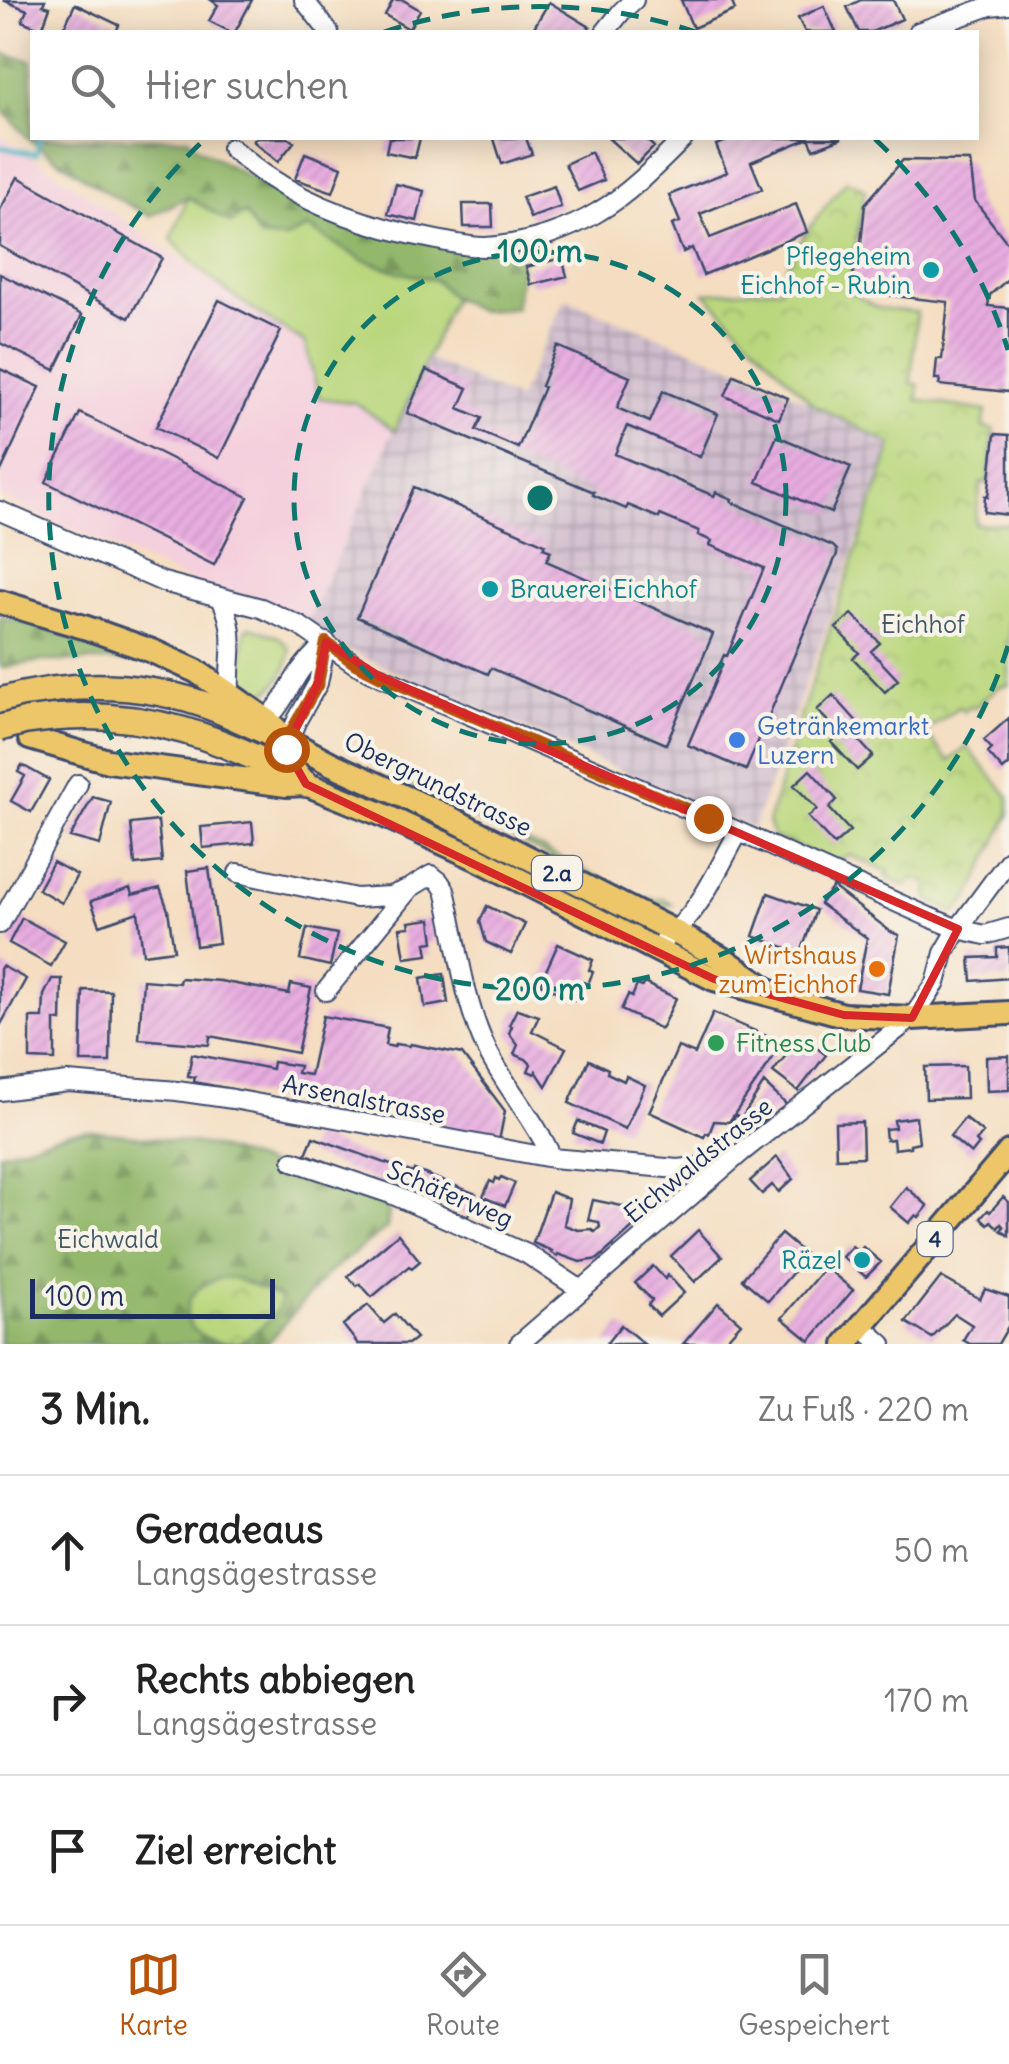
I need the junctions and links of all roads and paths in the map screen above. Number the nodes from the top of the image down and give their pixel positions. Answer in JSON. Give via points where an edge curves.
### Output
{"nodes":[{"id":1,"x":304,"y":0,"type":"edge"},
{"id":2,"x":634,"y":0,"type":"edge"},
{"id":3,"x":1009,"y":4,"type":"edge"},
{"id":4,"x":327,"y":30,"type":"edge"},
{"id":5,"x":607,"y":30,"type":"edge"},
{"id":6,"x":924,"y":30,"type":"edge"},
{"id":7,"x":682,"y":140,"type":"edge"},
{"id":8,"x":232,"y":148,"type":"dead end"},
{"id":9,"x":0,"y":511,"type":"edge"},
{"id":10,"x":221,"y":598,"type":"junction"},
{"id":11,"x":0,"y":602,"type":"edge"},
{"id":12,"x":326,"y":642,"type":"junction"},
{"id":13,"x":230,"y":693,"type":"junction"},
{"id":14,"x":0,"y":700,"type":"edge"},
{"id":15,"x":259,"y":723,"type":"junction"},
{"id":16,"x":0,"y":728,"type":"edge"},
{"id":17,"x":30,"y":738,"type":"dead end"},
{"id":18,"x":288,"y":740,"type":"junction"},
{"id":19,"x":78,"y":784,"type":"dead end"},
{"id":20,"x":306,"y":784,"type":"junction"},
{"id":21,"x":738,"y":833,"type":"junction"},
{"id":22,"x":1009,"y":860,"type":"edge"},
{"id":23,"x":238,"y":873,"type":"dead end"},
{"id":24,"x":410,"y":888,"type":"junction"},
{"id":25,"x":0,"y":924,"type":"edge"},
{"id":26,"x":1009,"y":928,"type":"edge"},
{"id":27,"x":958,"y":929,"type":"junction"},
{"id":28,"x":675,"y":932,"type":"junction"},
{"id":29,"x":646,"y":943,"type":"junction"},
{"id":30,"x":326,"y":991,"type":"dead end"},
{"id":31,"x":774,"y":994,"type":"junction"},
{"id":32,"x":1009,"y":1013,"type":"edge"},
{"id":33,"x":912,"y":1018,"type":"junction"},
{"id":34,"x":0,"y":1091,"type":"edge"},
{"id":35,"x":1009,"y":1152,"type":"edge"},
{"id":36,"x":552,"y":1158,"type":"junction"},
{"id":37,"x":293,"y":1161,"type":"dead end"},
{"id":38,"x":714,"y":1176,"type":"junction"},
{"id":39,"x":581,"y":1290,"type":"junction"},
{"id":40,"x":854,"y":1335,"type":"edge"},
{"id":41,"x":519,"y":1344,"type":"edge"},
{"id":42,"x":882,"y":1344,"type":"edge"}],
"edges":[{"from":1,"to":4,"type":"street"},
{"from":2,"to":5,"type":"street"},
{"from":3,"to":6,"type":"street"},
{"from":7,"to":8,"type":"street","via":[[599,212],[548,235],[495,247],[421,237],[320,205]]},
{"from":9,"to":10,"type":"street","via":[[175,586]]},
{"from":10,"to":12,"type":"street","via":[[262,608]]},
{"from":10,"to":13,"type":"street","via":[[232,631]]},
{"from":11,"to":13,"type":"main road","via":[[152,651]]},
{"from":12,"to":15,"type":"street"},
{"from":12,"to":18,"type":"street","via":[[318,684]]},
{"from":12,"to":21,"type":"street","via":[[379,676]]},
{"from":13,"to":15,"type":"main road"},
{"from":14,"to":15,"type":"highway","via":[[83,686],[141,689]]},
{"from":15,"to":18,"type":"highway"},
{"from":16,"to":20,"type":"highway","bridge":true,"via":[[116,716],[221,742]]},
{"from":17,"to":20,"type":"main road","number":"2.a","via":[[122,763]]},
{"from":18,"to":20,"type":"main road","via":[[290,764]]},
{"from":18,"to":28,"type":"main road","name":"Obergrundstrasse","number":"2.a"},
{"from":19,"to":25,"type":"street"},
{"from":20,"to":29,"type":"main road","name":"Obergrundstrasse","number":"2.a"},
{"from":21,"to":27,"type":"street"},
{"from":21,"to":28,"type":"street"},
{"from":22,"to":27,"type":"street","name":"Eichwaldstrasse"},
{"from":23,"to":24,"type":"street","via":[[356,898]]},
{"from":24,"to":30,"type":"street"},
{"from":24,"to":36,"type":"street","via":[[431,876],[445,890],[486,1048]]},
{"from":26,"to":27,"type":"street","via":[[985,934]]},
{"from":27,"to":33,"type":"street","name":"Eichwaldstrasse","via":[[936,983]]},
{"from":28,"to":29,"type":"street"},
{"from":28,"to":31,"type":"main road","name":"Obergrundstrasse","number":"2.a"},
{"from":29,"to":31,"type":"main road","name":"Obergrundstrasse","number":"2.a","via":[[714,979]]},
{"from":31,"to":33,"type":"main road","name":"Obergrundstrasse","number":"2.a","via":[[844,1015]]},
{"from":32,"to":33,"type":"main road","name":"Obergrundstrasse","number":"2.a"},
{"from":33,"to":38,"type":"street","name":"Eichwaldstrasse"},
{"from":34,"to":36,"type":"street","name":"Arsenalstrasse","via":[[68,1082],[178,1091]]},
{"from":35,"to":40,"type":"main road","number":"4"},
{"from":36,"to":38,"type":"street","name":"Arsenalstrasse","via":[[707,1166]]},
{"from":37,"to":39,"type":"street","name":"Schäferweg","via":[[391,1194],[528,1254]]},
{"from":38,"to":39,"type":"street","name":"Eichwaldstrasse"},
{"from":39,"to":41,"type":"street","name":"Eichwaldstrasse"},
{"from":40,"to":42,"type":"street"}]}
